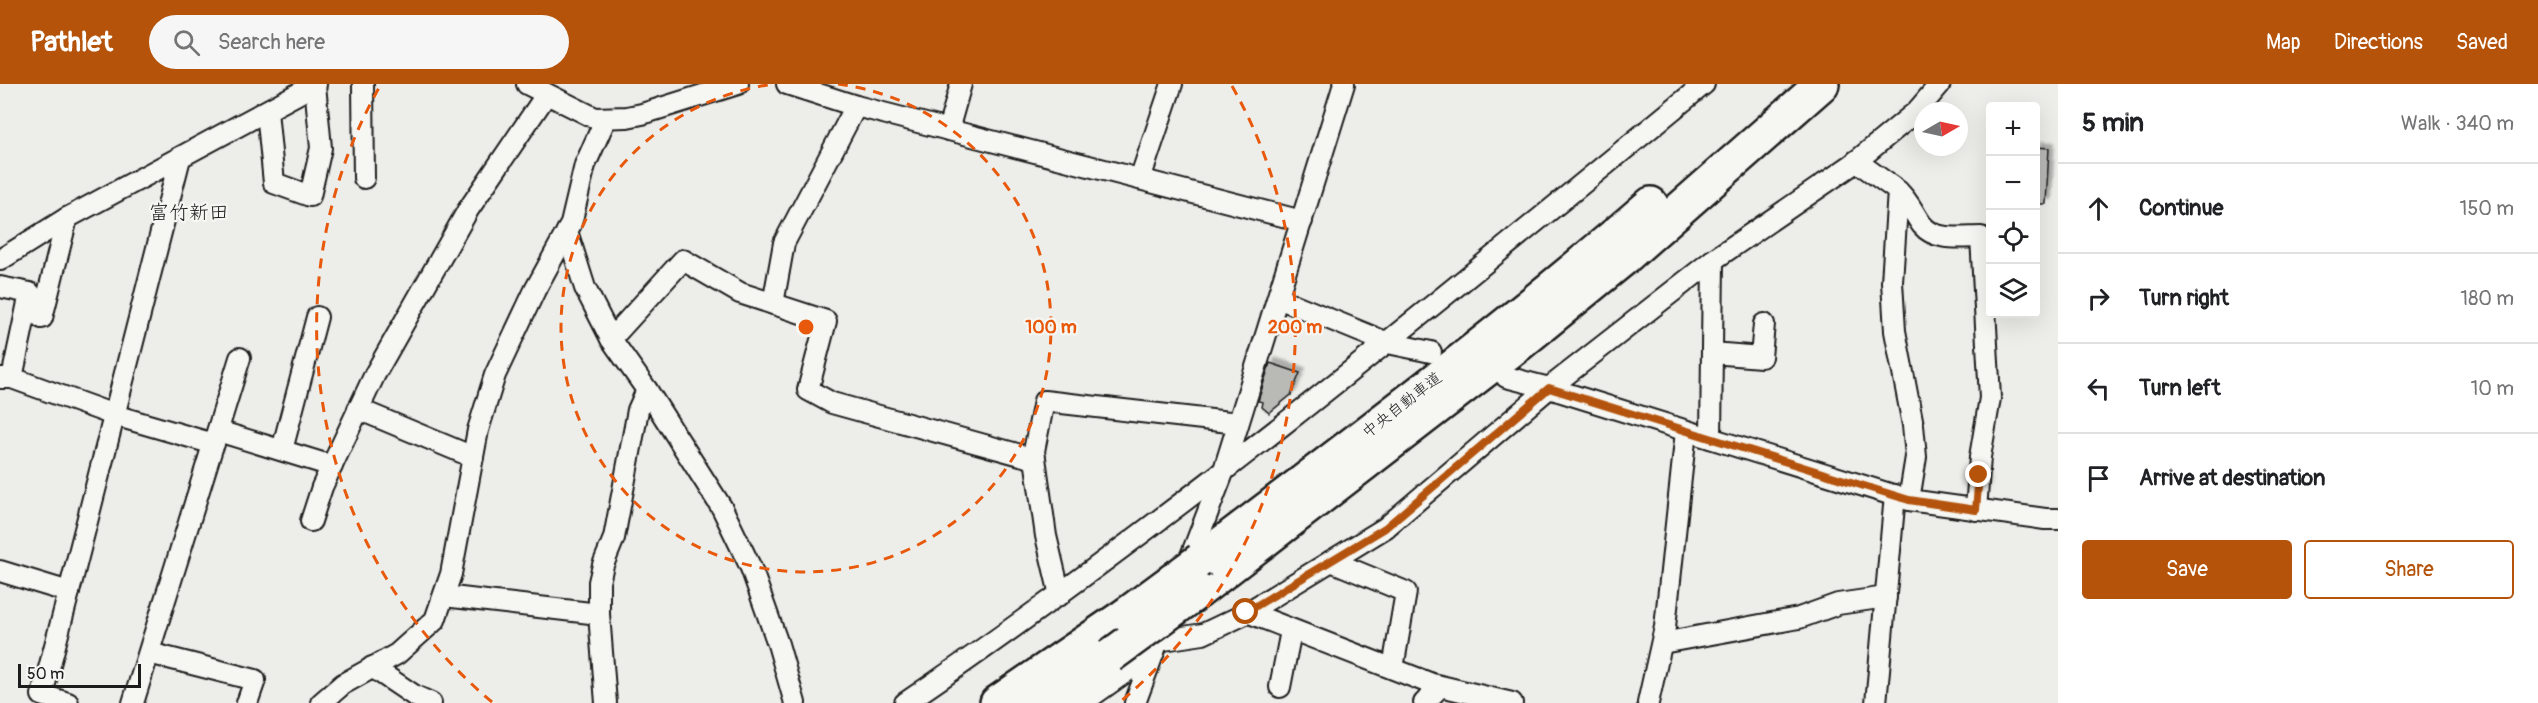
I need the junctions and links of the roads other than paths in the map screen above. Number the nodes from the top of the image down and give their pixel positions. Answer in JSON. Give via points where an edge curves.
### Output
{"nodes":[{"id":1,"x":316,"y":84,"type":"edge"},
{"id":2,"x":363,"y":84,"type":"edge"},
{"id":3,"x":527,"y":84,"type":"edge"},
{"id":4,"x":787,"y":84,"type":"edge"},
{"id":5,"x":961,"y":84,"type":"edge"},
{"id":6,"x":1172,"y":84,"type":"edge"},
{"id":7,"x":1344,"y":84,"type":"edge"},
{"id":8,"x":1704,"y":84,"type":"edge"},
{"id":9,"x":1789,"y":84,"type":"edge"},
{"id":10,"x":1822,"y":84,"type":"edge"},
{"id":11,"x":1940,"y":84,"type":"edge"},
{"id":12,"x":731,"y":85,"type":"edge"},
{"id":13,"x":822,"y":89,"type":"edge"},
{"id":14,"x":546,"y":95,"type":"junction"},
{"id":15,"x":856,"y":106,"type":"junction"},
{"id":16,"x":267,"y":111,"type":"junction"},
{"id":17,"x":606,"y":118,"type":"junction"},
{"id":18,"x":948,"y":130,"type":"junction"},
{"id":19,"x":180,"y":158,"type":"junction"},
{"id":20,"x":1856,"y":161,"type":"junction"},
{"id":21,"x":364,"y":178,"type":"dead end"},
{"id":22,"x":1140,"y":179,"type":"junction"},
{"id":23,"x":1898,"y":191,"type":"junction"},
{"id":24,"x":67,"y":218,"type":"junction"},
{"id":25,"x":1302,"y":221,"type":"junction"},
{"id":26,"x":567,"y":231,"type":"junction"},
{"id":27,"x":0,"y":260,"type":"edge"},
{"id":28,"x":1713,"y":260,"type":"junction"},
{"id":29,"x":0,"y":287,"type":"edge"},
{"id":30,"x":1278,"y":298,"type":"junction"},
{"id":31,"x":773,"y":303,"type":"junction"},
{"id":32,"x":317,"y":317,"type":"dead end"},
{"id":33,"x":42,"y":318,"type":"dead end"},
{"id":34,"x":1764,"y":324,"type":"dead end"},
{"id":35,"x":611,"y":339,"type":"junction"},
{"id":36,"x":1388,"y":343,"type":"junction"},
{"id":37,"x":1431,"y":352,"type":"dead end"},
{"id":38,"x":1712,"y":353,"type":"junction"},
{"id":39,"x":240,"y":358,"type":"dead end"},
{"id":40,"x":1506,"y":376,"type":"dead end"},
{"id":41,"x":6,"y":378,"type":"edge"},
{"id":42,"x":1549,"y":388,"type":"junction"},
{"id":43,"x":647,"y":390,"type":"junction"},
{"id":44,"x":358,"y":409,"type":"junction"},
{"id":45,"x":114,"y":415,"type":"junction"},
{"id":46,"x":1238,"y":423,"type":"junction"},
{"id":47,"x":1686,"y":431,"type":"junction"},
{"id":48,"x":216,"y":437,"type":"junction"},
{"id":49,"x":1711,"y":438,"type":"junction"},
{"id":50,"x":282,"y":450,"type":"junction"},
{"id":51,"x":473,"y":457,"type":"junction"},
{"id":52,"x":1035,"y":459,"type":"junction"},
{"id":53,"x":332,"y":466,"type":"junction"},
{"id":54,"x":1223,"y":473,"type":"junction"},
{"id":55,"x":1902,"y":497,"type":"junction"},
{"id":56,"x":1976,"y":510,"type":"junction"},
{"id":57,"x":2058,"y":519,"type":"edge"},
{"id":58,"x":311,"y":521,"type":"dead end"},
{"id":59,"x":1331,"y":561,"type":"junction"},
{"id":60,"x":0,"y":571,"type":"edge"},
{"id":61,"x":1199,"y":575,"type":"junction"},
{"id":62,"x":69,"y":592,"type":"junction"},
{"id":63,"x":1060,"y":595,"type":"junction"},
{"id":64,"x":444,"y":596,"type":"junction"},
{"id":65,"x":1886,"y":597,"type":"junction"},
{"id":66,"x":1246,"y":612,"type":"junction"},
{"id":67,"x":599,"y":614,"type":"junction"},
{"id":68,"x":1291,"y":631,"type":"junction"},
{"id":69,"x":1662,"y":643,"type":"junction"},
{"id":70,"x":1156,"y":647,"type":"junction"},
{"id":71,"x":149,"y":653,"type":"junction"},
{"id":72,"x":372,"y":667,"type":"junction"},
{"id":73,"x":1393,"y":668,"type":"junction"},
{"id":74,"x":1280,"y":687,"type":"dead end"},
{"id":75,"x":1440,"y":687,"type":"junction"},
{"id":76,"x":68,"y":703,"type":"edge"},
{"id":77,"x":133,"y":703,"type":"edge"},
{"id":78,"x":247,"y":703,"type":"edge"},
{"id":79,"x":321,"y":703,"type":"edge"},
{"id":80,"x":431,"y":703,"type":"edge"},
{"id":81,"x":606,"y":703,"type":"edge"},
{"id":82,"x":795,"y":703,"type":"edge"},
{"id":83,"x":905,"y":703,"type":"edge"},
{"id":84,"x":997,"y":703,"type":"edge"},
{"id":85,"x":1042,"y":703,"type":"edge"},
{"id":86,"x":1082,"y":703,"type":"edge"},
{"id":87,"x":1135,"y":703,"type":"edge"},
{"id":88,"x":1424,"y":703,"type":"edge"},
{"id":89,"x":1510,"y":703,"type":"edge"},
{"id":90,"x":1648,"y":703,"type":"edge"},
{"id":91,"x":1876,"y":703,"type":"edge"}],
"edges":[{"from":1,"to":16,"type":"street"},
{"from":1,"to":16,"type":"street","via":[[321,148],[310,196],[274,183]]},
{"from":2,"to":21,"type":"street"},
{"from":3,"to":14,"type":"street"},
{"from":4,"to":13,"type":"street"},
{"from":5,"to":18,"type":"street"},
{"from":6,"to":22,"type":"street"},
{"from":7,"to":25,"type":"street"},
{"from":8,"to":36,"type":"street"},
{"from":9,"to":61,"type":"highway","name":"中央自動車道","via":[[1605,244],[1401,406]]},
{"from":10,"to":61,"type":"highway","name":"中央自動車道","via":[[1622,260],[1518,345]]},
{"from":11,"to":20,"type":"street","via":[[1917,111]]},
{"from":12,"to":17,"type":"street","via":[[642,114]]},
{"from":13,"to":15,"type":"street"},
{"from":14,"to":17,"type":"street","via":[[595,118]]},
{"from":14,"to":44,"type":"street","via":[[468,210]]},
{"from":15,"to":18,"type":"street"},
{"from":15,"to":31,"type":"street","via":[[784,243]]},
{"from":16,"to":19,"type":"street"},
{"from":17,"to":26,"type":"street","via":[[585,165]]},
{"from":18,"to":22,"type":"street"},
{"from":19,"to":24,"type":"street"},
{"from":19,"to":45,"type":"street"},
{"from":20,"to":23,"type":"street"},
{"from":20,"to":28,"type":"street"},
{"from":22,"to":25,"type":"street"},
{"from":23,"to":55,"type":"street","via":[[1892,282],[1895,332],[1916,457]]},
{"from":23,"to":56,"type":"street","via":[[1932,234],[1981,237],[1990,398]]},
{"from":24,"to":27,"type":"street"},
{"from":24,"to":33,"type":"street"},
{"from":25,"to":30,"type":"street"},
{"from":26,"to":35,"type":"street","via":[[585,288]]},
{"from":26,"to":51,"type":"street","via":[[495,375]]},
{"from":28,"to":38,"type":"street"},
{"from":28,"to":42,"type":"street"},
{"from":29,"to":41,"type":"street","via":[[30,293]]},
{"from":30,"to":36,"type":"street"},
{"from":30,"to":46,"type":"street"},
{"from":31,"to":35,"type":"street","via":[[740,293],[683,260]]},
{"from":31,"to":52,"type":"street","via":[[826,321],[808,390],[832,403]]},
{"from":32,"to":50,"type":"street"},
{"from":34,"to":38,"type":"street","via":[[1761,357]]},
{"from":35,"to":43,"type":"street"},
{"from":36,"to":37,"type":"street"},
{"from":36,"to":54,"type":"street"},
{"from":38,"to":49,"type":"street"},
{"from":39,"to":48,"type":"street"},
{"from":40,"to":42,"type":"street"},
{"from":41,"to":45,"type":"street"},
{"from":42,"to":47,"type":"street"},
{"from":42,"to":59,"type":"street","via":[[1385,528]]},
{"from":43,"to":67,"type":"street","via":[[638,410],[614,538],[599,582]]},
{"from":43,"to":82,"type":"street","via":[[722,508],[752,568]]},
{"from":44,"to":51,"type":"street"},
{"from":44,"to":53,"type":"street"},
{"from":45,"to":48,"type":"street"},
{"from":45,"to":62,"type":"street"},
{"from":46,"to":52,"type":"street","via":[[1044,400]]},
{"from":46,"to":54,"type":"street"},
{"from":47,"to":49,"type":"street"},
{"from":47,"to":69,"type":"street"},
{"from":48,"to":50,"type":"street"},
{"from":48,"to":71,"type":"street"},
{"from":49,"to":55,"type":"street"},
{"from":50,"to":53,"type":"street"},
{"from":51,"to":64,"type":"street"},
{"from":52,"to":63,"type":"street","via":[[1046,536]]},
{"from":53,"to":58,"type":"street"},
{"from":54,"to":63,"type":"street"},
{"from":54,"to":70,"type":"street"},
{"from":55,"to":56,"type":"street"},
{"from":55,"to":65,"type":"street"},
{"from":56,"to":57,"type":"street"},
{"from":59,"to":66,"type":"street"},
{"from":59,"to":73,"type":"street","via":[[1406,592]]},
{"from":60,"to":62,"type":"street"},
{"from":61,"to":84,"type":"highway","name":"中央自動車道","bridge":true,"via":[[1127,614]]},
{"from":61,"to":85,"type":"highway","name":"中央自動車道","bridge":true,"via":[[1110,656]]},
{"from":62,"to":76,"type":"street","via":[[42,695]]},
{"from":63,"to":83,"type":"street"},
{"from":64,"to":67,"type":"street"},
{"from":64,"to":72,"type":"street","via":[[435,620],[397,654]]},
{"from":65,"to":69,"type":"street","via":[[1838,604],[1799,618]]},
{"from":65,"to":91,"type":"street"},
{"from":66,"to":68,"type":"street"},
{"from":66,"to":70,"type":"street","via":[[1203,633]]},
{"from":67,"to":81,"type":"street"},
{"from":68,"to":73,"type":"street"},
{"from":68,"to":74,"type":"street"},
{"from":69,"to":90,"type":"street"},
{"from":70,"to":86,"type":"street"},
{"from":70,"to":87,"type":"street"},
{"from":71,"to":77,"type":"street"},
{"from":71,"to":78,"type":"street","via":[[255,680]]},
{"from":72,"to":79,"type":"street"},
{"from":72,"to":80,"type":"street"},
{"from":73,"to":75,"type":"street"},
{"from":75,"to":88,"type":"street"},
{"from":75,"to":89,"type":"street"}]}
